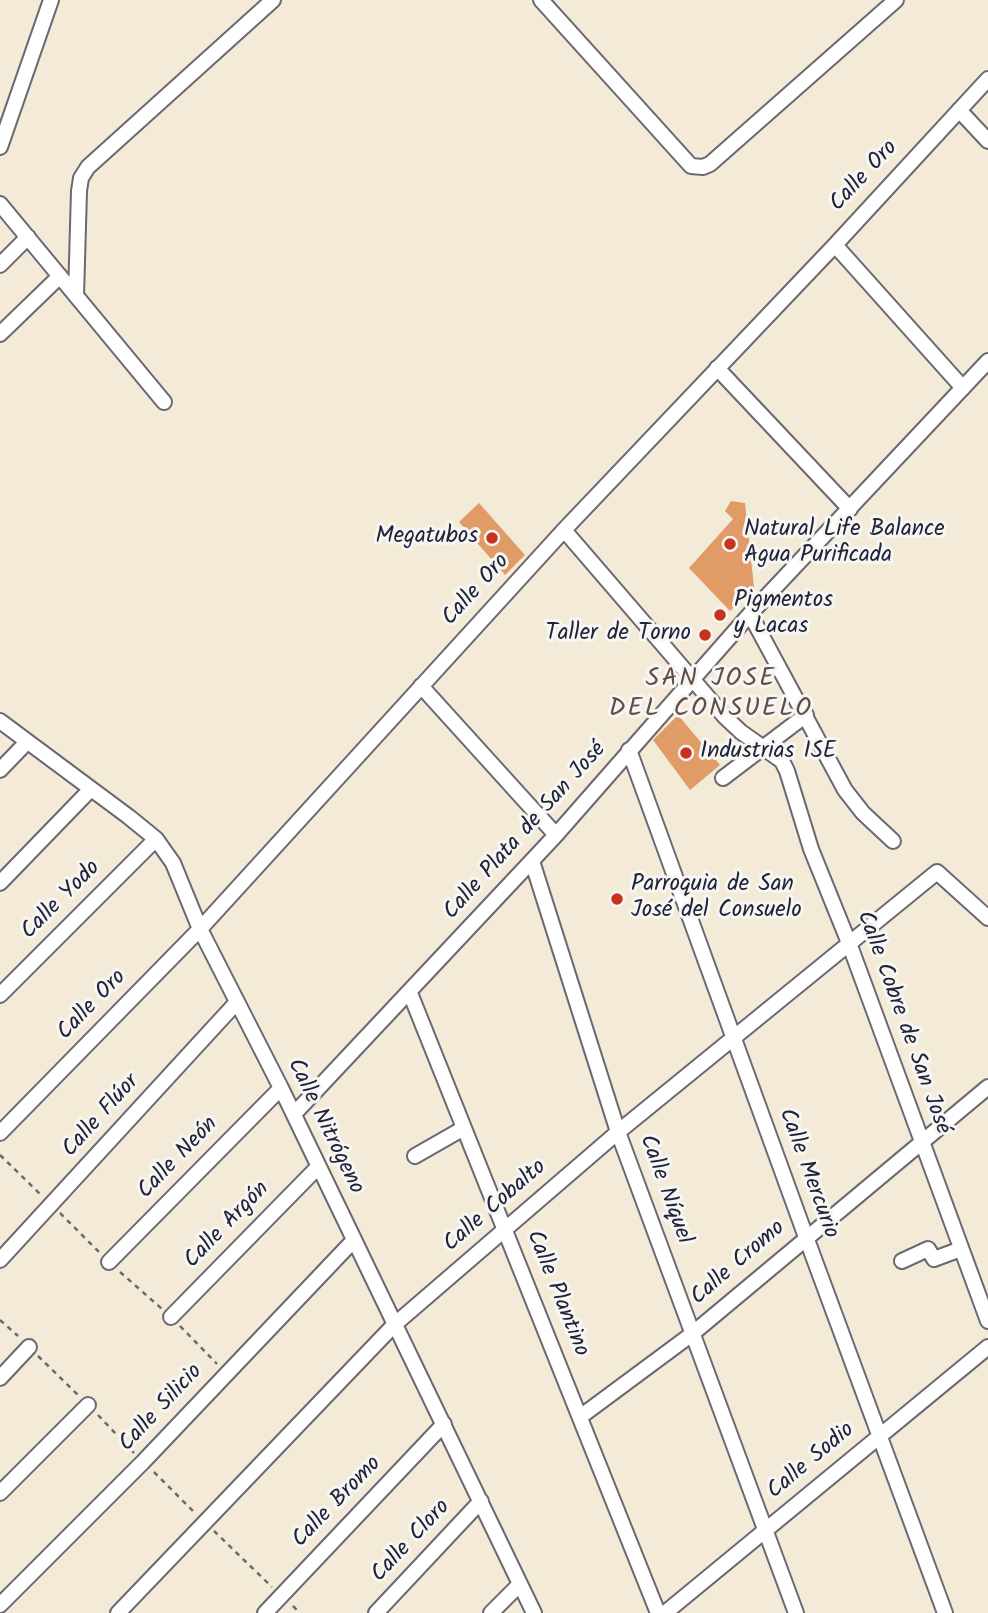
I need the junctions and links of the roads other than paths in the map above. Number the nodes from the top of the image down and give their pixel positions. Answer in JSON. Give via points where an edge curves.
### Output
{"nodes":[{"id":1,"x":51,"y":0,"type":"edge"},
{"id":2,"x":273,"y":0,"type":"edge"},
{"id":3,"x":541,"y":0,"type":"edge"},
{"id":4,"x":896,"y":0,"type":"edge"},
{"id":5,"x":988,"y":79,"type":"edge"},
{"id":6,"x":958,"y":110,"type":"junction"},
{"id":7,"x":988,"y":141,"type":"edge"},
{"id":8,"x":0,"y":147,"type":"edge"},
{"id":9,"x":0,"y":204,"type":"edge"},
{"id":10,"x":28,"y":237,"type":"junction"},
{"id":11,"x":835,"y":244,"type":"junction"},
{"id":12,"x":0,"y":265,"type":"edge"},
{"id":13,"x":60,"y":276,"type":"junction"},
{"id":14,"x":76,"y":296,"type":"junction"},
{"id":15,"x":0,"y":334,"type":"edge"},
{"id":16,"x":988,"y":361,"type":"edge"},
{"id":17,"x":718,"y":368,"type":"junction"},
{"id":18,"x":963,"y":388,"type":"junction"},
{"id":19,"x":164,"y":402,"type":"dead end"},
{"id":20,"x":850,"y":509,"type":"junction"},
{"id":21,"x":564,"y":530,"type":"junction"},
{"id":22,"x":750,"y":614,"type":"junction"},
{"id":23,"x":691,"y":681,"type":"junction"},
{"id":24,"x":421,"y":686,"type":"junction"},
{"id":25,"x":806,"y":715,"type":"junction"},
{"id":26,"x":0,"y":721,"type":"edge"},
{"id":27,"x":27,"y":742,"type":"junction"},
{"id":28,"x":763,"y":748,"type":"junction"},
{"id":29,"x":629,"y":750,"type":"junction"},
{"id":30,"x":0,"y":770,"type":"edge"},
{"id":31,"x":723,"y":778,"type":"dead end"},
{"id":32,"x":91,"y":789,"type":"junction"},
{"id":33,"x":556,"y":835,"type":"junction"},
{"id":34,"x":156,"y":839,"type":"junction"},
{"id":35,"x":893,"y":841,"type":"dead end"},
{"id":36,"x":532,"y":861,"type":"junction"},
{"id":37,"x":0,"y":883,"type":"edge"},
{"id":38,"x":988,"y":918,"type":"edge"},
{"id":39,"x":200,"y":929,"type":"junction"},
{"id":40,"x":849,"y":943,"type":"junction"},
{"id":41,"x":410,"y":993,"type":"junction"},
{"id":42,"x":0,"y":995,"type":"edge"},
{"id":43,"x":237,"y":1002,"type":"junction"},
{"id":44,"x":735,"y":1039,"type":"junction"},
{"id":45,"x":988,"y":1087,"type":"edge"},
{"id":46,"x":281,"y":1088,"type":"junction"},
{"id":47,"x":294,"y":1114,"type":"junction"},
{"id":48,"x":464,"y":1128,"type":"junction"},
{"id":49,"x":618,"y":1132,"type":"junction"},
{"id":50,"x":0,"y":1133,"type":"edge"},
{"id":51,"x":921,"y":1142,"type":"junction"},
{"id":52,"x":415,"y":1156,"type":"dead end"},
{"id":53,"x":318,"y":1167,"type":"junction"},
{"id":54,"x":504,"y":1228,"type":"junction"},
{"id":55,"x":806,"y":1237,"type":"junction"},
{"id":56,"x":353,"y":1241,"type":"junction"},
{"id":57,"x":961,"y":1249,"type":"junction"},
{"id":58,"x":0,"y":1261,"type":"edge"},
{"id":59,"x":902,"y":1261,"type":"dead end"},
{"id":60,"x":109,"y":1262,"type":"dead end"},
{"id":61,"x":171,"y":1317,"type":"dead end"},
{"id":62,"x":988,"y":1321,"type":"edge"},
{"id":63,"x":394,"y":1325,"type":"junction"},
{"id":64,"x":692,"y":1334,"type":"junction"},
{"id":65,"x":30,"y":1347,"type":"dead end"},
{"id":66,"x":988,"y":1347,"type":"edge"},
{"id":67,"x":0,"y":1378,"type":"edge"},
{"id":68,"x":89,"y":1405,"type":"dead end"},
{"id":69,"x":580,"y":1417,"type":"junction"},
{"id":70,"x":444,"y":1424,"type":"junction"},
{"id":71,"x":878,"y":1437,"type":"junction"},
{"id":72,"x":0,"y":1493,"type":"edge"},
{"id":73,"x":481,"y":1502,"type":"junction"},
{"id":74,"x":766,"y":1531,"type":"junction"},
{"id":75,"x":520,"y":1584,"type":"junction"},
{"id":76,"x":0,"y":1605,"type":"edge"},
{"id":77,"x":118,"y":1613,"type":"edge"},
{"id":78,"x":265,"y":1613,"type":"edge"},
{"id":79,"x":376,"y":1613,"type":"edge"},
{"id":80,"x":491,"y":1613,"type":"edge"},
{"id":81,"x":534,"y":1613,"type":"edge"},
{"id":82,"x":658,"y":1613,"type":"edge"},
{"id":83,"x":666,"y":1613,"type":"edge"},
{"id":84,"x":796,"y":1613,"type":"edge"},
{"id":85,"x":945,"y":1613,"type":"edge"}],
"edges":[{"from":1,"to":8,"type":"street"},
{"from":2,"to":14,"type":"street","via":[[88,167],[79,191]]},
{"from":3,"to":4,"type":"street","via":[[696,167],[710,164]]},
{"from":5,"to":6,"type":"street","name":"Calle Oro"},
{"from":6,"to":7,"type":"street"},
{"from":6,"to":11,"type":"street","name":"Calle Oro"},
{"from":9,"to":10,"type":"street"},
{"from":10,"to":12,"type":"street"},
{"from":10,"to":13,"type":"street"},
{"from":11,"to":17,"type":"street","name":"Calle Oro"},
{"from":11,"to":18,"type":"street"},
{"from":13,"to":14,"type":"street"},
{"from":13,"to":15,"type":"street"},
{"from":14,"to":19,"type":"street"},
{"from":16,"to":18,"type":"street","name":"Calle Plata de San José"},
{"from":17,"to":20,"type":"street"},
{"from":17,"to":21,"type":"street","name":"Calle Oro"},
{"from":18,"to":20,"type":"street","name":"Calle Plata de San José"},
{"from":20,"to":22,"type":"street","name":"Calle Plata de San José"},
{"from":21,"to":23,"type":"street","name":"Calle Cobre de San José"},
{"from":21,"to":24,"type":"street","name":"Calle Oro"},
{"from":22,"to":23,"type":"street","name":"Calle Plata de San José"},
{"from":22,"to":25,"type":"street"},
{"from":23,"to":28,"type":"street","name":"Calle Cobre de San José"},
{"from":23,"to":29,"type":"street","name":"Calle Plata de San José"},
{"from":24,"to":33,"type":"street"},
{"from":24,"to":39,"type":"street","name":"Calle Oro"},
{"from":25,"to":28,"type":"street"},
{"from":25,"to":35,"type":"street","via":[[845,790]]},
{"from":26,"to":27,"type":"street","name":"Calle Nitrógeno"},
{"from":27,"to":30,"type":"street"},
{"from":27,"to":32,"type":"street","name":"Calle Nitrógeno"},
{"from":28,"to":31,"type":"street"},
{"from":28,"to":40,"type":"street","name":"Calle Cobre de San José","via":[[782,761],[787,771],[811,849]]},
{"from":29,"to":33,"type":"street","name":"Calle Plata de San José"},
{"from":29,"to":44,"type":"street","name":"Calle Mercurio"},
{"from":32,"to":34,"type":"street","name":"Calle Nitrógeno"},
{"from":32,"to":37,"type":"street"},
{"from":33,"to":36,"type":"street","name":"Calle Plata de San José"},
{"from":34,"to":39,"type":"street","name":"Calle Nitrógeno","via":[[173,863]]},
{"from":34,"to":42,"type":"street","name":"Calle Yodo"},
{"from":36,"to":41,"type":"street","name":"Calle Plata de San José"},
{"from":36,"to":49,"type":"street","name":"Calle Níquel"},
{"from":38,"to":40,"type":"street","name":"Calle Cobalto","via":[[937,872]]},
{"from":39,"to":43,"type":"street","name":"Calle Nitrógeno"},
{"from":39,"to":50,"type":"street","name":"Calle Oro"},
{"from":40,"to":44,"type":"street","name":"Calle Cobalto"},
{"from":40,"to":51,"type":"street","name":"Calle Cobre de San José"},
{"from":41,"to":47,"type":"street","name":"Calle Plata de San José"},
{"from":41,"to":48,"type":"street","name":"Calle Plantino"},
{"from":43,"to":46,"type":"street","name":"Calle Nitrógeno"},
{"from":43,"to":58,"type":"street","name":"Calle Flúor"},
{"from":44,"to":49,"type":"street","name":"Calle Cobalto"},
{"from":44,"to":55,"type":"street","name":"Calle Mercurio"},
{"from":45,"to":51,"type":"street","name":"Calle Cromo"},
{"from":46,"to":47,"type":"street","name":"Calle Nitrógeno"},
{"from":46,"to":60,"type":"street","name":"Calle Neón"},
{"from":47,"to":53,"type":"street","name":"Calle Nitrógeno"},
{"from":48,"to":52,"type":"street"},
{"from":48,"to":54,"type":"street","name":"Calle Plantino"},
{"from":49,"to":54,"type":"street","name":"Calle Cobalto"},
{"from":49,"to":64,"type":"street","name":"Calle Níquel"},
{"from":51,"to":55,"type":"street","name":"Calle Cromo"},
{"from":51,"to":57,"type":"street","name":"Calle Cobre de San José"},
{"from":53,"to":56,"type":"street","name":"Calle Nitrógeno"},
{"from":53,"to":61,"type":"street","name":"Calle Argón"},
{"from":54,"to":63,"type":"street","name":"Calle Cobalto"},
{"from":54,"to":69,"type":"street","name":"Calle Plantino"},
{"from":55,"to":64,"type":"street","name":"Calle Cromo"},
{"from":55,"to":71,"type":"street","name":"Calle Mercurio"},
{"from":56,"to":63,"type":"street","name":"Calle Nitrógeno"},
{"from":56,"to":76,"type":"street","name":"Calle Silicio","via":[[144,1462]]},
{"from":57,"to":59,"type":"street","via":[[934,1259],[928,1249]]},
{"from":57,"to":62,"type":"street","name":"Calle Cobre de San José"},
{"from":63,"to":70,"type":"street","name":"Calle Nitrógeno"},
{"from":63,"to":77,"type":"street","name":"Calle Cobalto"},
{"from":64,"to":69,"type":"street","name":"Calle Cromo"},
{"from":64,"to":74,"type":"street","name":"Calle Níquel"},
{"from":65,"to":67,"type":"street"},
{"from":66,"to":71,"type":"street","name":"Calle Sodio"},
{"from":68,"to":72,"type":"street"},
{"from":69,"to":82,"type":"street","name":"Calle Plantino"},
{"from":70,"to":73,"type":"street","name":"Calle Nitrógeno"},
{"from":70,"to":78,"type":"street","name":"Calle Bromo"},
{"from":71,"to":74,"type":"street","name":"Calle Sodio"},
{"from":71,"to":85,"type":"street","name":"Calle Mercurio"},
{"from":73,"to":75,"type":"street","name":"Calle Nitrógeno"},
{"from":73,"to":79,"type":"street","name":"Calle Cloro"},
{"from":74,"to":83,"type":"street","name":"Calle Sodio"},
{"from":74,"to":84,"type":"street","name":"Calle Níquel"},
{"from":75,"to":80,"type":"street"},
{"from":75,"to":81,"type":"street","name":"Calle Nitrógeno"}]}
